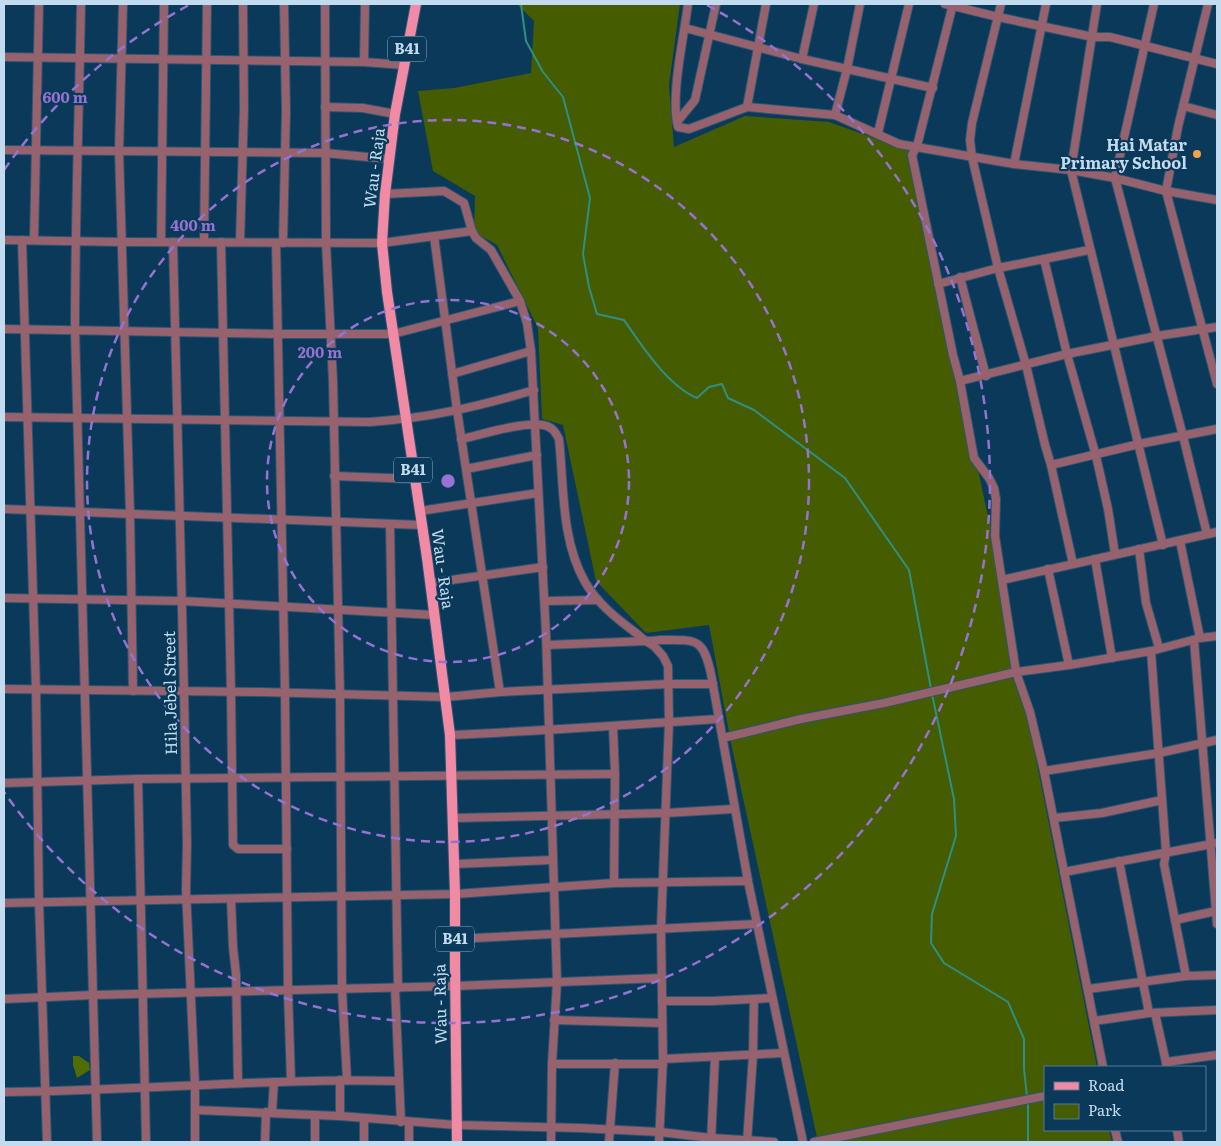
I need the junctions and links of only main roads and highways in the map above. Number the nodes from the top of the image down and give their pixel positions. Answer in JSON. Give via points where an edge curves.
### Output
{"nodes":[{"id":1,"x":416,"y":4,"type":"edge"},
{"id":2,"x":457,"y":1142,"type":"edge"}],
"edges":[{"from":1,"to":2,"type":"main road","name":"Wau - Raja","number":"B41","via":[[395,114],[382,243],[392,334],[450,735],[456,894]]}]}
